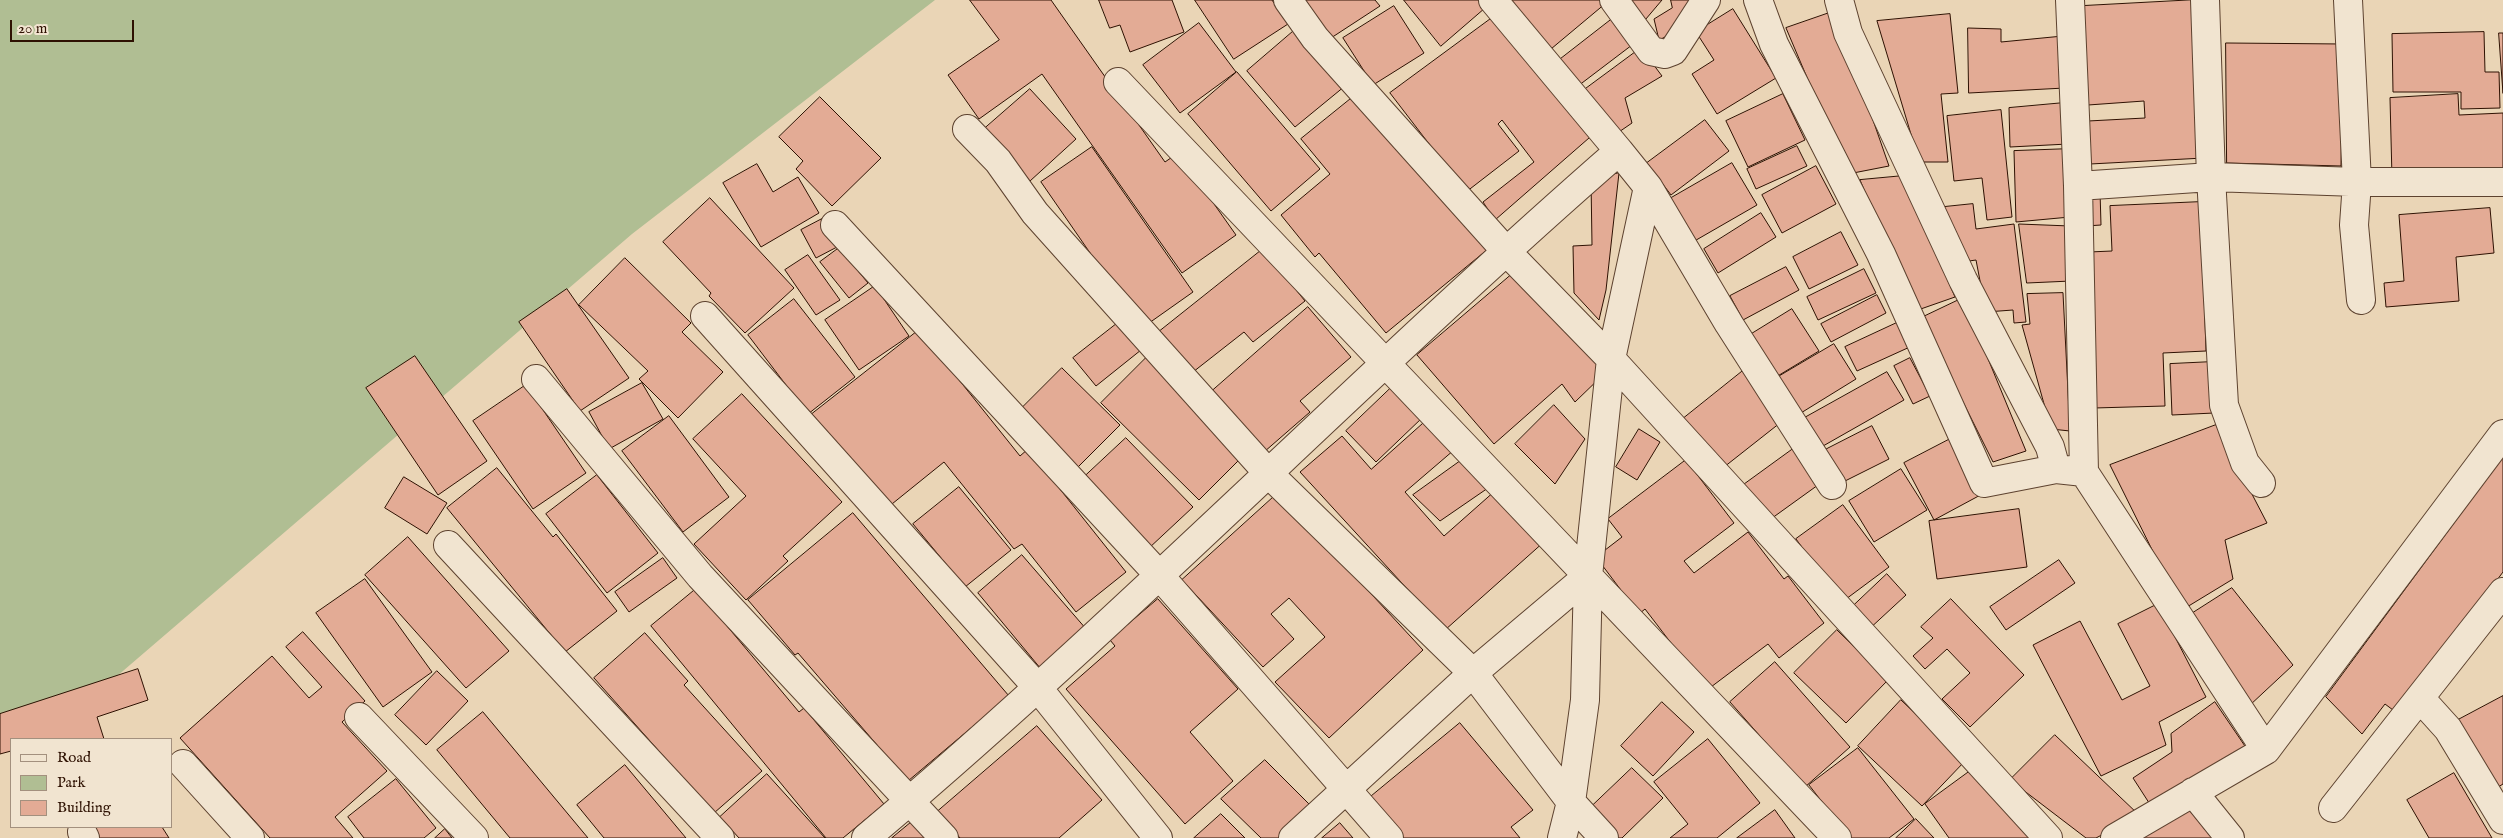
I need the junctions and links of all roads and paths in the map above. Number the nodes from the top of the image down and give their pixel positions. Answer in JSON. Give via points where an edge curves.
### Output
{"nodes":[{"id":1,"x":1288,"y":0,"type":"edge"},
{"id":2,"x":1493,"y":0,"type":"edge"},
{"id":3,"x":1614,"y":0,"type":"edge"},
{"id":4,"x":1706,"y":0,"type":"edge"},
{"id":5,"x":1758,"y":0,"type":"edge"},
{"id":6,"x":1839,"y":0,"type":"edge"},
{"id":7,"x":2070,"y":0,"type":"edge"},
{"id":8,"x":2204,"y":0,"type":"edge"},
{"id":9,"x":2348,"y":0,"type":"edge"},
{"id":10,"x":1118,"y":82,"type":"dead end"},
{"id":11,"x":967,"y":129,"type":"dead end"},
{"id":12,"x":1619,"y":151,"type":"junction"},
{"id":13,"x":2211,"y":176,"type":"junction"},
{"id":14,"x":2357,"y":182,"type":"junction"},
{"id":15,"x":2503,"y":182,"type":"edge"},
{"id":16,"x":2078,"y":186,"type":"junction"},
{"id":17,"x":1648,"y":187,"type":"junction"},
{"id":18,"x":835,"y":225,"type":"dead end"},
{"id":19,"x":1505,"y":250,"type":"junction"},
{"id":20,"x":2361,"y":300,"type":"dead end"},
{"id":21,"x":705,"y":316,"type":"dead end"},
{"id":22,"x":1611,"y":359,"type":"junction"},
{"id":23,"x":1385,"y":362,"type":"junction"},
{"id":24,"x":536,"y":379,"type":"dead end"},
{"id":25,"x":2503,"y":434,"type":"edge"},
{"id":26,"x":2056,"y":469,"type":"junction"},
{"id":27,"x":2084,"y":472,"type":"junction"},
{"id":28,"x":1268,"y":473,"type":"junction"},
{"id":29,"x":2261,"y":483,"type":"dead end"},
{"id":30,"x":1832,"y":485,"type":"dead end"},
{"id":31,"x":448,"y":545,"type":"dead end"},
{"id":32,"x":1159,"y":576,"type":"junction"},
{"id":33,"x":1588,"y":576,"type":"junction"},
{"id":34,"x":2503,"y":592,"type":"edge"},
{"id":35,"x":1473,"y":673,"type":"junction"},
{"id":36,"x":1038,"y":688,"type":"junction"},
{"id":37,"x":2420,"y":698,"type":"junction"},
{"id":38,"x":359,"y":717,"type":"dead end"},
{"id":39,"x":2266,"y":750,"type":"junction"},
{"id":40,"x":183,"y":764,"type":"dead end"},
{"id":41,"x":1348,"y":789,"type":"junction"},
{"id":42,"x":2193,"y":792,"type":"junction"},
{"id":43,"x":910,"y":802,"type":"junction"},
{"id":44,"x":1571,"y":802,"type":"junction"},
{"id":45,"x":2499,"y":807,"type":"edge"},
{"id":46,"x":2333,"y":808,"type":"dead end"},
{"id":47,"x":250,"y":838,"type":"edge"},
{"id":48,"x":474,"y":838,"type":"edge"},
{"id":49,"x":720,"y":838,"type":"edge"},
{"id":50,"x":866,"y":838,"type":"edge"},
{"id":51,"x":944,"y":838,"type":"edge"},
{"id":52,"x":1158,"y":838,"type":"edge"},
{"id":53,"x":1293,"y":838,"type":"edge"},
{"id":54,"x":1389,"y":838,"type":"edge"},
{"id":55,"x":1562,"y":838,"type":"edge"},
{"id":56,"x":1604,"y":838,"type":"edge"},
{"id":57,"x":1838,"y":838,"type":"edge"},
{"id":58,"x":2048,"y":838,"type":"edge"},
{"id":59,"x":2115,"y":838,"type":"edge"},
{"id":60,"x":2230,"y":838,"type":"edge"}],
"edges":[{"from":1,"to":19,"type":"street","via":[[1315,38]]},
{"from":2,"to":12,"type":"street"},
{"from":3,"to":4,"type":"street","via":[[1650,51],[1666,54],[1673,51]]},
{"from":5,"to":26,"type":"street","via":[[1774,44],[1881,254],[1984,483]]},
{"from":6,"to":26,"type":"street","via":[[1856,51],[1962,280],[2050,446]]},
{"from":7,"to":16,"type":"street"},
{"from":8,"to":13,"type":"street"},
{"from":9,"to":14,"type":"street"},
{"from":10,"to":23,"type":"street"},
{"from":11,"to":28,"type":"street","via":[[998,161],[1035,213]]},
{"from":12,"to":17,"type":"street"},
{"from":12,"to":19,"type":"street"},
{"from":13,"to":14,"type":"street"},
{"from":13,"to":16,"type":"street"},
{"from":13,"to":29,"type":"street","via":[[2224,405],[2245,463]]},
{"from":14,"to":15,"type":"street"},
{"from":14,"to":20,"type":"street","via":[[2354,225]]},
{"from":16,"to":27,"type":"street"},
{"from":17,"to":22,"type":"street"},
{"from":17,"to":30,"type":"street","via":[[1729,324]]},
{"from":18,"to":32,"type":"street"},
{"from":19,"to":22,"type":"street"},
{"from":19,"to":23,"type":"street"},
{"from":21,"to":36,"type":"street"},
{"from":22,"to":33,"type":"street"},
{"from":22,"to":58,"type":"street"},
{"from":23,"to":28,"type":"street"},
{"from":23,"to":33,"type":"street"},
{"from":24,"to":43,"type":"street","via":[[700,576]]},
{"from":25,"to":39,"type":"street"},
{"from":26,"to":27,"type":"street"},
{"from":27,"to":39,"type":"street"},
{"from":28,"to":32,"type":"street"},
{"from":28,"to":35,"type":"street"},
{"from":31,"to":49,"type":"street"},
{"from":32,"to":36,"type":"street"},
{"from":32,"to":41,"type":"street"},
{"from":33,"to":35,"type":"street"},
{"from":33,"to":44,"type":"street","via":[[1585,700]]},
{"from":33,"to":57,"type":"street"},
{"from":34,"to":37,"type":"street"},
{"from":35,"to":41,"type":"street"},
{"from":35,"to":44,"type":"street"},
{"from":36,"to":43,"type":"street"},
{"from":36,"to":52,"type":"street"},
{"from":37,"to":45,"type":"street","via":[[2448,729]]},
{"from":37,"to":46,"type":"street"},
{"from":38,"to":48,"type":"street"},
{"from":39,"to":42,"type":"street"},
{"from":40,"to":47,"type":"street"},
{"from":41,"to":53,"type":"street"},
{"from":41,"to":54,"type":"street"},
{"from":42,"to":59,"type":"street"},
{"from":42,"to":60,"type":"street"},
{"from":43,"to":50,"type":"street"},
{"from":43,"to":51,"type":"street"},
{"from":44,"to":55,"type":"street"},
{"from":44,"to":56,"type":"street"}]}
